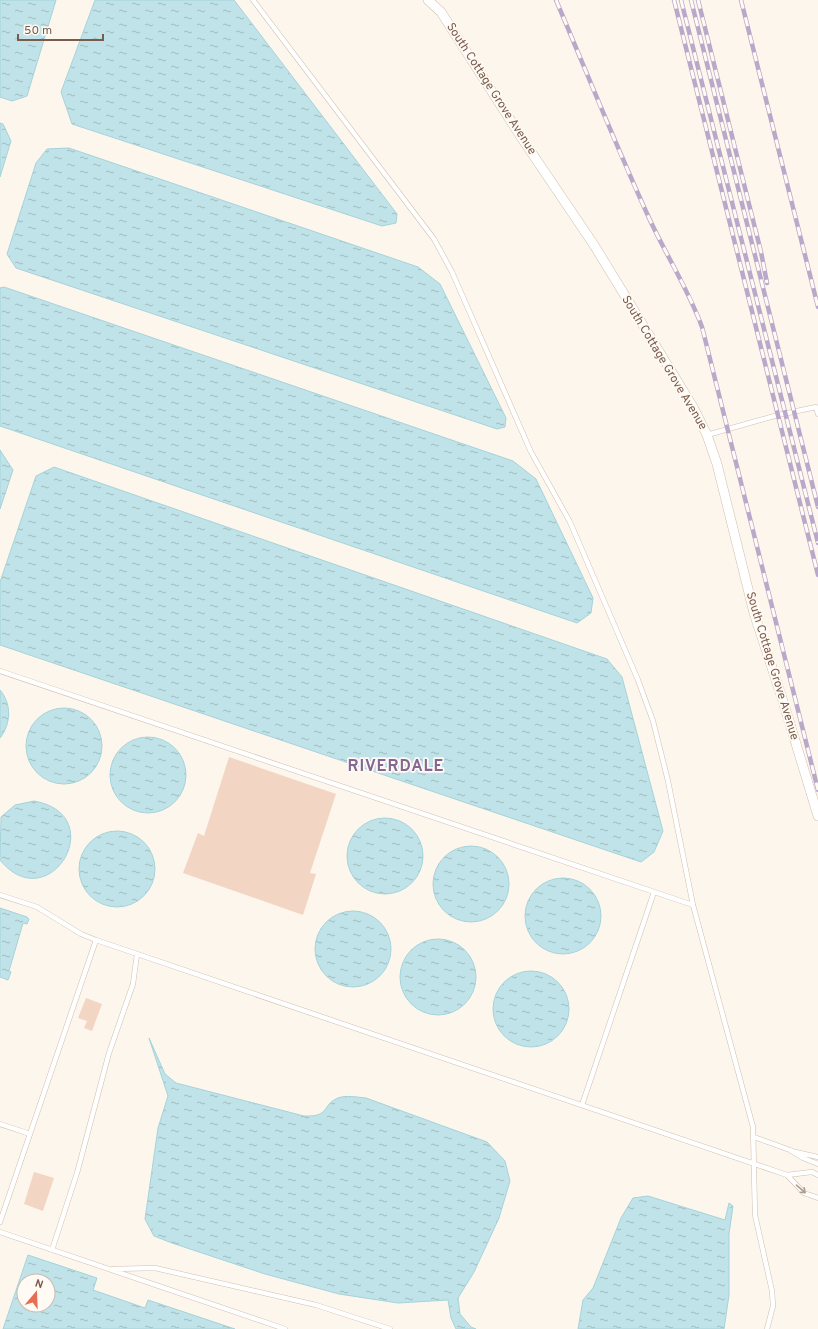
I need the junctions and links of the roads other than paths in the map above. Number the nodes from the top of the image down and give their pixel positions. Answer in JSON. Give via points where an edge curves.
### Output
{"nodes":[{"id":1,"x":253,"y":0,"type":"edge"},
{"id":2,"x":428,"y":0,"type":"edge"},
{"id":3,"x":818,"y":414,"type":"edge"},
{"id":4,"x":707,"y":435,"type":"junction"},
{"id":5,"x":0,"y":671,"type":"edge"},
{"id":6,"x":818,"y":816,"type":"edge"},
{"id":7,"x":654,"y":892,"type":"junction"},
{"id":8,"x":0,"y":895,"type":"edge"},
{"id":9,"x":693,"y":905,"type":"junction"},
{"id":10,"x":96,"y":940,"type":"junction"},
{"id":11,"x":137,"y":954,"type":"junction"},
{"id":12,"x":582,"y":1105,"type":"junction"},
{"id":13,"x":0,"y":1124,"type":"edge"},
{"id":14,"x":30,"y":1134,"type":"junction"},
{"id":15,"x":754,"y":1137,"type":"junction"},
{"id":16,"x":790,"y":1150,"type":"junction"},
{"id":17,"x":818,"y":1157,"type":"edge"},
{"id":18,"x":754,"y":1164,"type":"junction"},
{"id":19,"x":818,"y":1164,"type":"edge"},
{"id":20,"x":818,"y":1174,"type":"edge"},
{"id":21,"x":786,"y":1175,"type":"junction"},
{"id":22,"x":818,"y":1198,"type":"edge"},
{"id":23,"x":0,"y":1222,"type":"edge"},
{"id":24,"x":0,"y":1232,"type":"edge"},
{"id":25,"x":52,"y":1250,"type":"junction"},
{"id":26,"x":110,"y":1270,"type":"junction"},
{"id":27,"x":285,"y":1329,"type":"edge"},
{"id":28,"x":390,"y":1329,"type":"edge"},
{"id":29,"x":767,"y":1329,"type":"edge"}],
"edges":[{"from":1,"to":9,"type":"lane","via":[[414,211],[452,272],[531,452],[570,522],[638,680],[653,721],[668,781]]},
{"from":2,"to":4,"type":"street","name":"South Cottage Grove Avenue","via":[[441,12],[594,245],[693,407]]},
{"from":3,"to":4,"type":"lane","via":[[816,407]]},
{"from":4,"to":6,"type":"street","name":"South Cottage Grove Avenue","via":[[717,464],[754,613],[784,701]]},
{"from":5,"to":7,"type":"lane"},
{"from":7,"to":9,"type":"lane"},
{"from":7,"to":12,"type":"lane"},
{"from":8,"to":10,"type":"lane","via":[[37,907],[81,934]]},
{"from":9,"to":15,"type":"lane"},
{"from":10,"to":11,"type":"lane"},
{"from":10,"to":14,"type":"lane"},
{"from":11,"to":12,"type":"lane"},
{"from":11,"to":25,"type":"lane","via":[[133,984],[109,1053],[77,1173]]},
{"from":12,"to":18,"type":"lane"},
{"from":13,"to":14,"type":"lane"},
{"from":14,"to":23,"type":"lane"},
{"from":15,"to":16,"type":"lane"},
{"from":15,"to":18,"type":"lane"},
{"from":16,"to":17,"type":"lane"},
{"from":16,"to":19,"type":"lane"},
{"from":18,"to":21,"type":"lane"},
{"from":18,"to":29,"type":"lane","via":[[755,1215],[772,1291],[773,1306]]},
{"from":20,"to":21,"type":"lane","via":[[812,1172]]},
{"from":21,"to":22,"type":"lane","one_way":true,"via":[[804,1193]]},
{"from":24,"to":25,"type":"lane"},
{"from":25,"to":26,"type":"lane"},
{"from":26,"to":27,"type":"lane"},
{"from":26,"to":28,"type":"lane","via":[[155,1268],[316,1305]]}]}
